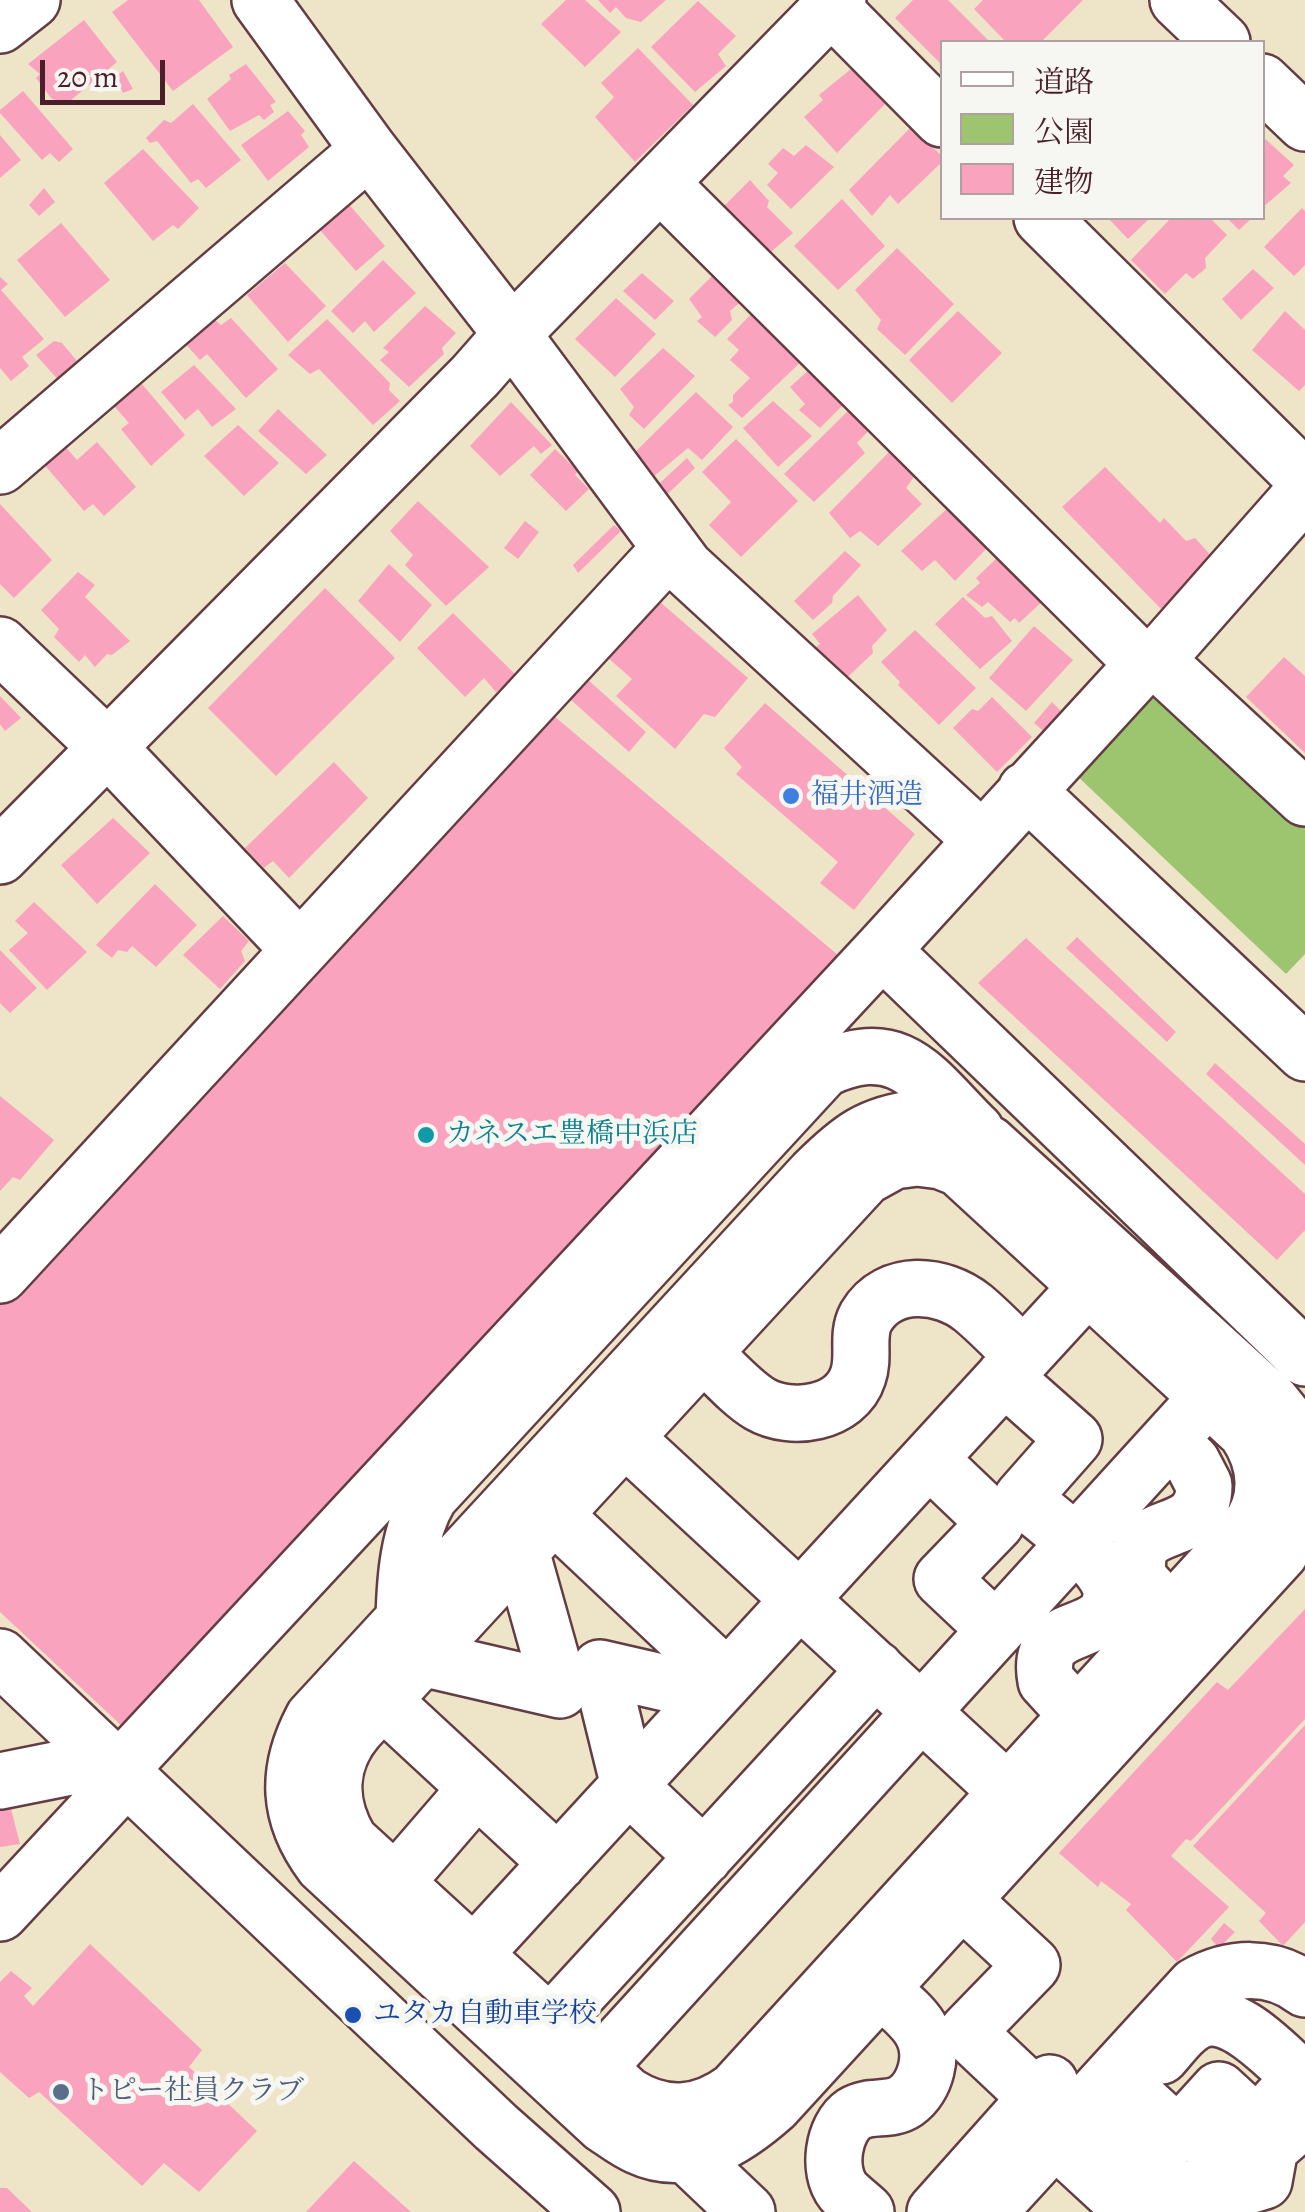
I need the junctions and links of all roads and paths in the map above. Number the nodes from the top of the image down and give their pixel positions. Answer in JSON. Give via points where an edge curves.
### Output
{"nodes":[{"id":1,"x":32,"y":0,"type":"edge"},
{"id":2,"x":260,"y":0,"type":"edge"},
{"id":3,"x":1178,"y":0,"type":"edge"},
{"id":4,"x":834,"y":4,"type":"edge"},
{"id":5,"x":0,"y":24,"type":"edge"},
{"id":6,"x":1220,"y":40,"type":"edge"},
{"id":7,"x":1265,"y":85,"type":"edge"},
{"id":8,"x":940,"y":116,"type":"edge"},
{"id":9,"x":1305,"y":123,"type":"edge"},
{"id":10,"x":370,"y":150,"type":"junction"},
{"id":11,"x":660,"y":183,"type":"junction"},
{"id":12,"x":1044,"y":220,"type":"edge"},
{"id":13,"x":512,"y":334,"type":"junction"},
{"id":14,"x":0,"y":466,"type":"edge"},
{"id":15,"x":1305,"y":480,"type":"edge"},
{"id":16,"x":1305,"y":491,"type":"edge"},
{"id":17,"x":670,"y":549,"type":"junction"},
{"id":18,"x":0,"y":644,"type":"edge"},
{"id":19,"x":1150,"y":662,"type":"junction"},
{"id":20,"x":109,"y":749,"type":"junction"},
{"id":21,"x":1026,"y":790,"type":"junction"},
{"id":22,"x":1305,"y":798,"type":"edge"},
{"id":23,"x":981,"y":839,"type":"junction"},
{"id":24,"x":0,"y":856,"type":"edge"},
{"id":25,"x":299,"y":949,"type":"junction"},
{"id":26,"x":882,"y":950,"type":"junction"},
{"id":27,"x":1305,"y":1052,"type":"edge"},
{"id":28,"x":989,"y":1144,"type":"junction"},
{"id":29,"x":0,"y":1275,"type":"edge"},
{"id":30,"x":1088,"y":1286,"type":"junction"},
{"id":31,"x":703,"y":1353,"type":"junction"},
{"id":32,"x":1305,"y":1358,"type":"edge"},
{"id":33,"x":1013,"y":1367,"type":"junction"},
{"id":34,"x":1208,"y":1397,"type":"junction"},
{"id":35,"x":611,"y":1425,"type":"junction"},
{"id":36,"x":1169,"y":1440,"type":"junction"},
{"id":37,"x":929,"y":1459,"type":"junction"},
{"id":38,"x":1302,"y":1463,"type":"edge"},
{"id":39,"x":537,"y":1533,"type":"junction"},
{"id":40,"x":1073,"y":1544,"type":"junction"},
{"id":41,"x":800,"y":1600,"type":"junction"},
{"id":42,"x":1171,"y":1614,"type":"junction"},
{"id":43,"x":996,"y":1630,"type":"junction"},
{"id":44,"x":413,"y":1639,"type":"junction"},
{"id":45,"x":0,"y":1657,"type":"edge"},
{"id":46,"x":876,"y":1670,"type":"junction"},
{"id":47,"x":720,"y":1686,"type":"junction"},
{"id":48,"x":383,"y":1701,"type":"junction"},
{"id":49,"x":922,"y":1712,"type":"junction"},
{"id":50,"x":1078,"y":1716,"type":"junction"},
{"id":51,"x":116,"y":1765,"type":"junction"},
{"id":52,"x":0,"y":1782,"type":"edge"},
{"id":53,"x":628,"y":1786,"type":"junction"},
{"id":54,"x":477,"y":1788,"type":"junction"},
{"id":55,"x":1008,"y":1792,"type":"junction"},
{"id":56,"x":704,"y":1857,"type":"junction"},
{"id":57,"x":558,"y":1863,"type":"junction"},
{"id":58,"x":395,"y":1884,"type":"junction"},
{"id":59,"x":962,"y":1900,"type":"junction"},
{"id":60,"x":0,"y":1912,"type":"edge"},
{"id":61,"x":474,"y":1954,"type":"junction"},
{"id":62,"x":880,"y":1989,"type":"junction"},
{"id":63,"x":1305,"y":1989,"type":"edge"},
{"id":64,"x":1234,"y":1997,"type":"junction"},
{"id":65,"x":1178,"y":2004,"type":"junction"},
{"id":66,"x":1305,"y":2018,"type":"edge"},
{"id":67,"x":550,"y":2024,"type":"junction"},
{"id":68,"x":598,"y":2068,"type":"junction"},
{"id":69,"x":1291,"y":2093,"type":"edge"},
{"id":70,"x":1111,"y":2109,"type":"junction"},
{"id":71,"x":684,"y":2153,"type":"junction"},
{"id":72,"x":1198,"y":2208,"type":"edge"},
{"id":73,"x":1017,"y":2209,"type":"edge"},
{"id":74,"x":592,"y":2212,"type":"edge"},
{"id":75,"x":747,"y":2212,"type":"edge"},
{"id":76,"x":866,"y":2212,"type":"edge"},
{"id":77,"x":935,"y":2212,"type":"edge"},
{"id":78,"x":1134,"y":2212,"type":"edge"}],
"edges":[{"from":1,"to":5,"type":"street"},
{"from":2,"to":10,"type":"street"},
{"from":3,"to":6,"type":"street"},
{"from":4,"to":8,"type":"street"},
{"from":4,"to":11,"type":"street"},
{"from":7,"to":9,"type":"street"},
{"from":10,"to":13,"type":"street"},
{"from":10,"to":14,"type":"street"},
{"from":11,"to":13,"type":"street"},
{"from":11,"to":19,"type":"street"},
{"from":12,"to":15,"type":"street"},
{"from":13,"to":17,"type":"street"},
{"from":13,"to":20,"type":"street"},
{"from":16,"to":19,"type":"street"},
{"from":17,"to":23,"type":"street"},
{"from":17,"to":25,"type":"street"},
{"from":18,"to":20,"type":"street"},
{"from":19,"to":21,"type":"street"},
{"from":19,"to":22,"type":"street"},
{"from":20,"to":24,"type":"street"},
{"from":20,"to":25,"type":"street"},
{"from":21,"to":23,"type":"street"},
{"from":21,"to":27,"type":"street"},
{"from":23,"to":26,"type":"street"},
{"from":25,"to":29,"type":"street"},
{"from":26,"to":32,"type":"street"},
{"from":26,"to":51,"type":"street","via":[[137,1750]]},
{"from":28,"to":35,"type":"street","via":[[953,1124],[919,1118],[858,1135],[815,1174]]},
{"from":28,"to":38,"type":"street","via":[[1270,1401],[1289,1422]]},
{"from":28,"to":44,"type":"street","via":[[917,1074],[887,1056],[846,1059],[824,1070],[430,1496],[414,1532],[405,1587]]},
{"from":30,"to":31,"type":"street","via":[[959,1168],[917,1158],[894,1161],[865,1177]]},
{"from":30,"to":33,"type":"street"},
{"from":30,"to":34,"type":"street"},
{"from":31,"to":33,"type":"street","via":[[762,1405],[807,1414],[826,1410],[858,1377],[860,1332],[878,1302],[904,1288],[924,1288],[971,1306]]},
{"from":31,"to":35,"type":"street"},
{"from":33,"to":37,"type":"street"},
{"from":33,"to":40,"type":"street","via":[[1074,1439],[1022,1498]]},
{"from":34,"to":36,"type":"street"},
{"from":34,"to":42,"type":"street","via":[[1257,1448],[1261,1506],[1248,1530]]},
{"from":35,"to":39,"type":"street"},
{"from":35,"to":41,"type":"street"},
{"from":35,"to":44,"type":"street"},
{"from":36,"to":40,"type":"street"},
{"from":36,"to":42,"type":"street","via":[[1204,1485],[1191,1520],[1154,1533],[1141,1551],[1139,1578]]},
{"from":37,"to":41,"type":"street"},
{"from":37,"to":43,"type":"street","via":[[996,1522],[942,1579]]},
{"from":38,"to":59,"type":"street","via":[[1303,1510],[1280,1553]]},
{"from":39,"to":44,"type":"street"},
{"from":39,"to":44,"type":"street","via":[[560,1690]]},
{"from":39,"to":47,"type":"street"},
{"from":40,"to":43,"type":"street"},
{"from":40,"to":50,"type":"street","via":[[1100,1564],[1111,1587],[1106,1614],[1062,1635],[1048,1653],[1046,1681]]},
{"from":41,"to":46,"type":"street"},
{"from":41,"to":47,"type":"street"},
{"from":42,"to":50,"type":"street"},
{"from":43,"to":49,"type":"street"},
{"from":44,"to":48,"type":"street"},
{"from":44,"to":71,"type":"street","via":[[314,1718],[304,1736],[294,1796],[308,1846],[604,2126],[638,2146]]},
{"from":45,"to":51,"type":"street"},
{"from":46,"to":49,"type":"street"},
{"from":46,"to":56,"type":"street"},
{"from":47,"to":53,"type":"street"},
{"from":47,"to":53,"type":"street","via":[[600,1668]]},
{"from":48,"to":54,"type":"street"},
{"from":48,"to":58,"type":"street","via":[[338,1754],[335,1804],[350,1841]]},
{"from":49,"to":55,"type":"street"},
{"from":49,"to":68,"type":"street"},
{"from":50,"to":55,"type":"street"},
{"from":51,"to":52,"type":"street"},
{"from":51,"to":60,"type":"street","via":[[107,1798]]},
{"from":51,"to":74,"type":"street"},
{"from":53,"to":56,"type":"street"},
{"from":53,"to":57,"type":"street"},
{"from":54,"to":57,"type":"street"},
{"from":54,"to":58,"type":"street"},
{"from":55,"to":68,"type":"street","via":[[723,2099],[676,2114],[656,2110]]},
{"from":56,"to":67,"type":"street"},
{"from":57,"to":61,"type":"street"},
{"from":58,"to":61,"type":"street"},
{"from":59,"to":62,"type":"street"},
{"from":59,"to":77,"type":"street","via":[[1032,1965],[968,2032],[1044,2091]]},
{"from":61,"to":67,"type":"street"},
{"from":62,"to":71,"type":"street","via":[[750,2126],[726,2142]]},
{"from":62,"to":76,"type":"street","via":[[923,2030],[928,2064],[922,2084],[904,2102],[852,2116],[839,2131],[839,2183]]},
{"from":63,"to":65,"type":"street","via":[[1270,1971],[1234,1972],[1195,1986]]},
{"from":64,"to":65,"type":"street"},
{"from":64,"to":66,"type":"street","via":[[1277,1995]]},
{"from":64,"to":69,"type":"street","via":[[1271,2016]]},
{"from":65,"to":73,"type":"street"},
{"from":67,"to":68,"type":"street"},
{"from":69,"to":70,"type":"street","via":[[1216,2054],[1175,2099]]},
{"from":69,"to":72,"type":"street","via":[[1264,2182]]},
{"from":70,"to":72,"type":"street"},
{"from":70,"to":73,"type":"street"},
{"from":70,"to":78,"type":"street"},
{"from":71,"to":75,"type":"street"}]}
